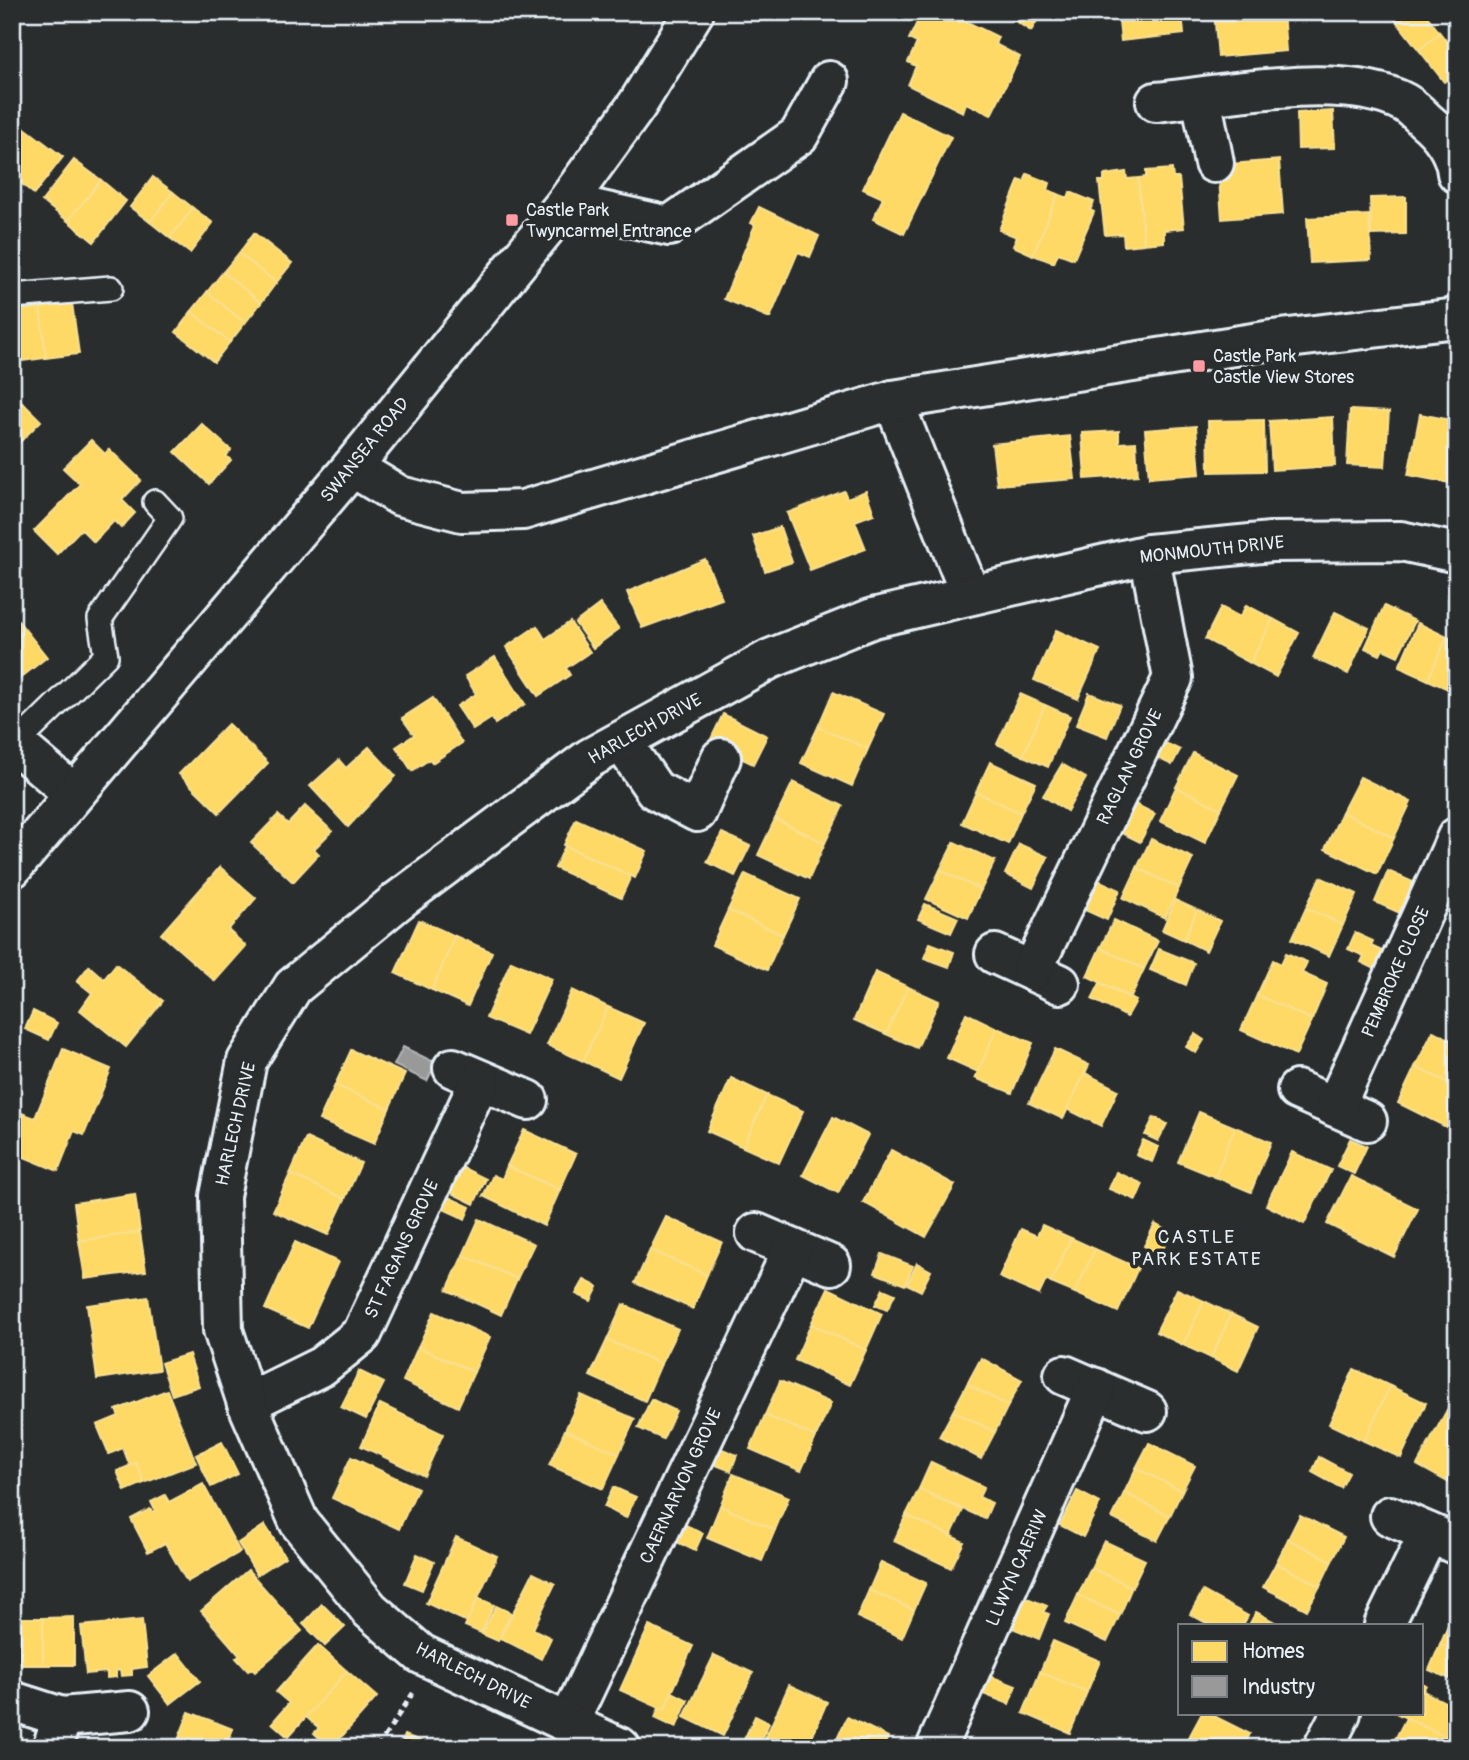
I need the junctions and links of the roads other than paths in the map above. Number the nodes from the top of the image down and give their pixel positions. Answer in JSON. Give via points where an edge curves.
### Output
{"nodes":[{"id":1,"x":694,"y":12,"type":"edge"},
{"id":2,"x":830,"y":81,"type":"dead end"},
{"id":3,"x":1201,"y":97,"type":"junction"},
{"id":4,"x":1156,"y":102,"type":"dead end"},
{"id":5,"x":1214,"y":163,"type":"dead end"},
{"id":6,"x":1457,"y":173,"type":"edge"},
{"id":7,"x":566,"y":203,"type":"junction"},
{"id":8,"x":111,"y":288,"type":"dead end"},
{"id":9,"x":12,"y":296,"type":"edge"},
{"id":10,"x":1457,"y":318,"type":"edge"},
{"id":11,"x":893,"y":400,"type":"junction"},
{"id":12,"x":352,"y":467,"type":"junction"},
{"id":13,"x":155,"y":502,"type":"dead end"},
{"id":14,"x":1457,"y":553,"type":"edge"},
{"id":15,"x":1149,"y":554,"type":"junction"},
{"id":16,"x":970,"y":594,"type":"junction"},
{"id":17,"x":622,"y":742,"type":"junction"},
{"id":18,"x":14,"y":744,"type":"edge"},
{"id":19,"x":721,"y":758,"type":"dead end"},
{"id":20,"x":74,"y":794,"type":"junction"},
{"id":21,"x":1457,"y":837,"type":"edge"},
{"id":22,"x":12,"y":868,"type":"edge"},
{"id":23,"x":995,"y":954,"type":"dead end"},
{"id":24,"x":1297,"y":1090,"type":"dead end"},
{"id":25,"x":527,"y":1100,"type":"dead end"},
{"id":26,"x":756,"y":1233,"type":"dead end"},
{"id":27,"x":793,"y":1249,"type":"junction"},
{"id":28,"x":831,"y":1265,"type":"dead end"},
{"id":29,"x":247,"y":1403,"type":"junction"},
{"id":30,"x":1147,"y":1411,"type":"dead end"},
{"id":31,"x":1390,"y":1516,"type":"dead end"},
{"id":32,"x":1443,"y":1539,"type":"edge"},
{"id":33,"x":1385,"y":1624,"type":"edge"},
{"id":34,"x":12,"y":1701,"type":"edge"},
{"id":35,"x":130,"y":1711,"type":"dead end"},
{"id":36,"x":1341,"y":1714,"type":"edge"},
{"id":37,"x":568,"y":1724,"type":"junction"},
{"id":38,"x":57,"y":1732,"type":"edge"},
{"id":39,"x":621,"y":1748,"type":"edge"},
{"id":40,"x":936,"y":1748,"type":"edge"},
{"id":41,"x":1324,"y":1748,"type":"edge"}],
"edges":[{"from":1,"to":7,"type":"street","name":"SWANSEA ROAD","via":[[637,105]]},
{"from":2,"to":7,"type":"street","via":[[799,135],[669,226]]},
{"from":3,"to":4,"type":"street"},
{"from":3,"to":5,"type":"street"},
{"from":3,"to":6,"type":"street","via":[[1316,86],[1360,88],[1405,103],[1439,131]]},
{"from":7,"to":12,"type":"street","name":"SWANSEA ROAD"},
{"from":8,"to":9,"type":"lane"},
{"from":10,"to":11,"type":"street","via":[[1272,340]]},
{"from":11,"to":12,"type":"street","via":[[523,510],[462,512],[400,496]]},
{"from":11,"to":16,"type":"street"},
{"from":12,"to":20,"type":"street","name":"SWANSEA ROAD"},
{"from":13,"to":18,"type":"lane","via":[[170,518],[100,619],[106,656]]},
{"from":14,"to":15,"type":"street","name":"MONMOUTH DRIVE","via":[[1401,541],[1271,541]]},
{"from":15,"to":16,"type":"street","name":"MONMOUTH DRIVE"},
{"from":15,"to":23,"type":"street","name":"RAGLAN GROVE","via":[[1173,678],[1046,978]]},
{"from":16,"to":17,"type":"street","name":"HARLECH DRIVE","via":[[873,618],[770,659]]},
{"from":17,"to":19,"type":"street","via":[[655,790],[697,812]]},
{"from":17,"to":29,"type":"street","name":"HARLECH DRIVE","via":[[556,783],[293,987],[247,1062],[220,1196],[223,1330]]},
{"from":18,"to":20,"type":"street"},
{"from":20,"to":22,"type":"street","name":"SWANSEA ROAD"},
{"from":21,"to":24,"type":"street","name":"PEMBROKE CLOSE","via":[[1351,1114]]},
{"from":25,"to":29,"type":"street","name":"ST FAGANS GROVE","via":[[467,1074],[362,1334],[322,1366]]},
{"from":26,"to":27,"type":"street"},
{"from":27,"to":28,"type":"street"},
{"from":27,"to":37,"type":"street","name":"CAERNARVON GROVE"},
{"from":29,"to":37,"type":"street","name":"HARLECH DRIVE","via":[[299,1522],[370,1610],[421,1654]]},
{"from":30,"to":40,"type":"street","name":"LLWYN CAERIW","via":[[1080,1381]]},
{"from":31,"to":32,"type":"street"},
{"from":32,"to":33,"type":"street"},
{"from":34,"to":38,"type":"street"},
{"from":35,"to":38,"type":"street"},
{"from":36,"to":41,"type":"street"},
{"from":37,"to":39,"type":"street","name":"HARLECH DRIVE"}]}
